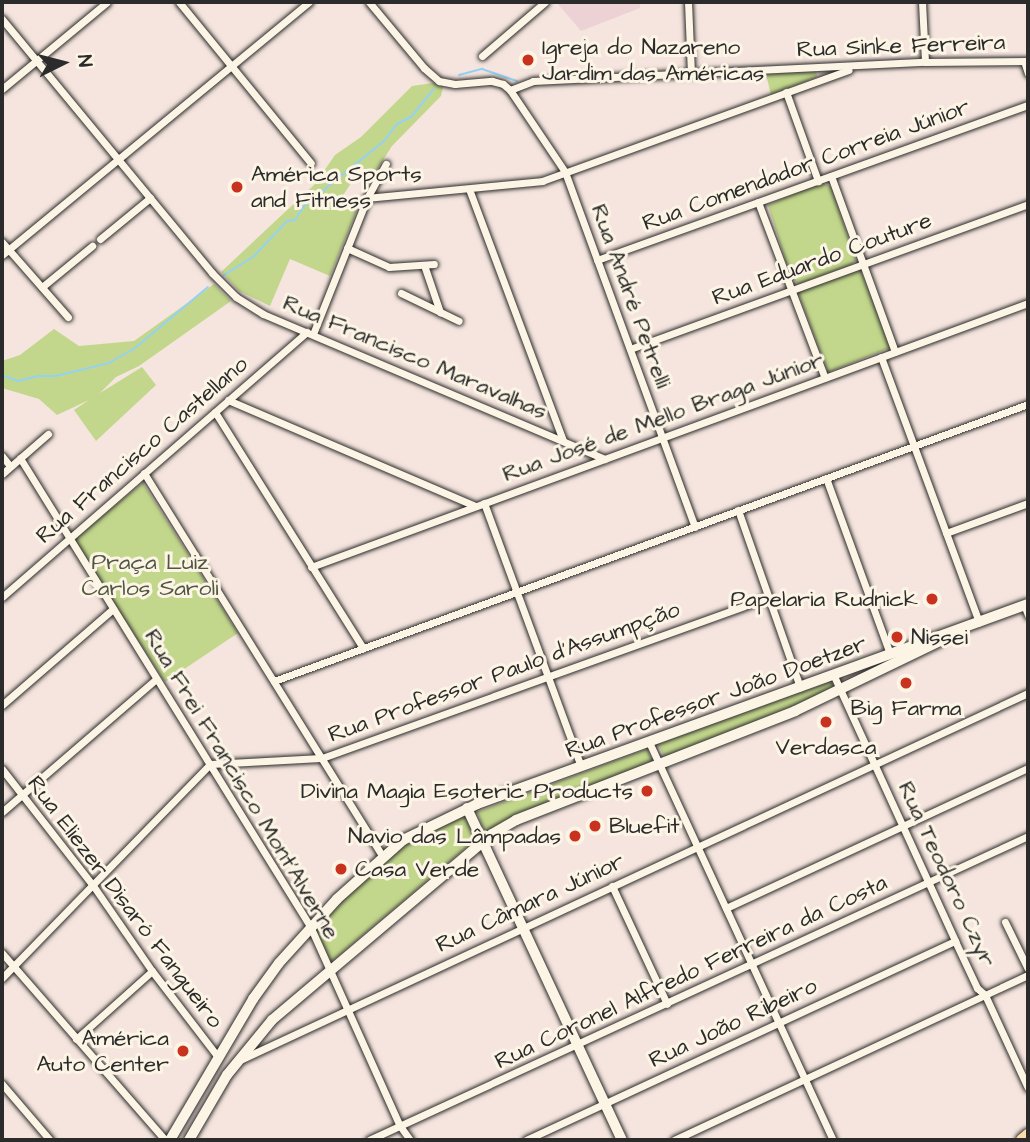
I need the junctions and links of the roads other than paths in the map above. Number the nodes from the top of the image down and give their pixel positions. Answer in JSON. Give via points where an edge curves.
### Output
{"nodes":[{"id":1,"x":107,"y":2,"type":"edge"},
{"id":2,"x":179,"y":2,"type":"edge"},
{"id":3,"x":309,"y":2,"type":"edge"},
{"id":4,"x":369,"y":2,"type":"edge"},
{"id":5,"x":545,"y":2,"type":"edge"},
{"id":6,"x":688,"y":2,"type":"edge"},
{"id":7,"x":922,"y":2,"type":"edge"},
{"id":8,"x":2,"y":19,"type":"edge"},
{"id":9,"x":482,"y":56,"type":"dead end"},
{"id":10,"x":36,"y":61,"type":"junction"},
{"id":11,"x":1026,"y":61,"type":"edge"},
{"id":12,"x":925,"y":62,"type":"junction"},
{"id":13,"x":231,"y":66,"type":"junction"},
{"id":14,"x":855,"y":67,"type":"junction"},
{"id":15,"x":1028,"y":73,"type":"edge"},
{"id":16,"x":691,"y":74,"type":"junction"},
{"id":17,"x":2,"y":89,"type":"edge"},
{"id":18,"x":510,"y":90,"type":"junction"},
{"id":19,"x":786,"y":92,"type":"junction"},
{"id":20,"x":1028,"y":105,"type":"edge"},
{"id":21,"x":118,"y":159,"type":"junction"},
{"id":22,"x":311,"y":163,"type":"dead end"},
{"id":23,"x":386,"y":164,"type":"dead end"},
{"id":24,"x":565,"y":172,"type":"junction"},
{"id":25,"x":831,"y":176,"type":"junction"},
{"id":26,"x":818,"y":181,"type":"junction"},
{"id":27,"x":469,"y":189,"type":"junction"},
{"id":28,"x":150,"y":198,"type":"junction"},
{"id":29,"x":367,"y":198,"type":"junction"},
{"id":30,"x":758,"y":202,"type":"junction"},
{"id":31,"x":1028,"y":204,"type":"edge"},
{"id":32,"x":100,"y":239,"type":"dead end"},
{"id":33,"x":2,"y":242,"type":"edge"},
{"id":34,"x":92,"y":246,"type":"dead end"},
{"id":35,"x":347,"y":248,"type":"junction"},
{"id":36,"x":5,"y":252,"type":"edge"},
{"id":37,"x":597,"y":260,"type":"junction"},
{"id":38,"x":434,"y":264,"type":"dead end"},
{"id":39,"x":863,"y":264,"type":"junction"},
{"id":40,"x":424,"y":265,"type":"junction"},
{"id":41,"x":42,"y":287,"type":"junction"},
{"id":42,"x":791,"y":290,"type":"junction"},
{"id":43,"x":401,"y":293,"type":"dead end"},
{"id":44,"x":1028,"y":303,"type":"edge"},
{"id":45,"x":440,"y":312,"type":"junction"},
{"id":46,"x":68,"y":317,"type":"dead end"},
{"id":47,"x":459,"y":321,"type":"dead end"},
{"id":48,"x":310,"y":333,"type":"junction"},
{"id":49,"x":630,"y":349,"type":"junction"},
{"id":50,"x":895,"y":352,"type":"junction"},
{"id":51,"x":881,"y":357,"type":"junction"},
{"id":52,"x":825,"y":378,"type":"junction"},
{"id":53,"x":228,"y":400,"type":"junction"},
{"id":54,"x":1028,"y":404,"type":"edge"},
{"id":55,"x":215,"y":412,"type":"junction"},
{"id":56,"x":48,"y":434,"type":"dead end"},
{"id":57,"x":662,"y":438,"type":"junction"},
{"id":58,"x":563,"y":441,"type":"junction"},
{"id":59,"x":914,"y":446,"type":"junction"},
{"id":60,"x":2,"y":456,"type":"edge"},
{"id":61,"x":20,"y":458,"type":"junction"},
{"id":62,"x":605,"y":459,"type":"junction"},
{"id":63,"x":10,"y":466,"type":"junction"},
{"id":64,"x":144,"y":473,"type":"junction"},
{"id":65,"x":2,"y":474,"type":"edge"},
{"id":66,"x":826,"y":478,"type":"junction"},
{"id":67,"x":484,"y":503,"type":"junction"},
{"id":68,"x":1028,"y":503,"type":"edge"},
{"id":69,"x":475,"y":506,"type":"junction"},
{"id":70,"x":738,"y":510,"type":"junction"},
{"id":71,"x":695,"y":527,"type":"junction"},
{"id":72,"x":946,"y":533,"type":"junction"},
{"id":73,"x":69,"y":538,"type":"junction"},
{"id":74,"x":311,"y":567,"type":"junction"},
{"id":75,"x":516,"y":592,"type":"junction"},
{"id":76,"x":2,"y":597,"type":"edge"},
{"id":77,"x":769,"y":597,"type":"junction"},
{"id":78,"x":1027,"y":608,"type":"edge"},
{"id":79,"x":113,"y":609,"type":"junction"},
{"id":80,"x":979,"y":622,"type":"junction"},
{"id":81,"x":363,"y":648,"type":"junction"},
{"id":82,"x":890,"y":654,"type":"junction"},
{"id":83,"x":833,"y":674,"type":"junction"},
{"id":84,"x":548,"y":677,"type":"junction"},
{"id":85,"x":156,"y":678,"type":"junction"},
{"id":86,"x":274,"y":681,"type":"junction"},
{"id":87,"x":800,"y":687,"type":"junction"},
{"id":88,"x":840,"y":690,"type":"junction"},
{"id":89,"x":1028,"y":693,"type":"edge"},
{"id":90,"x":2,"y":705,"type":"edge"},
{"id":91,"x":649,"y":742,"type":"junction"},
{"id":92,"x":322,"y":758,"type":"junction"},
{"id":93,"x":210,"y":764,"type":"junction"},
{"id":94,"x":659,"y":764,"type":"junction"},
{"id":95,"x":875,"y":764,"type":"junction"},
{"id":96,"x":581,"y":766,"type":"junction"},
{"id":97,"x":1028,"y":768,"type":"edge"},
{"id":98,"x":2,"y":769,"type":"edge"},
{"id":99,"x":21,"y":794,"type":"junction"},
{"id":100,"x":467,"y":808,"type":"junction"},
{"id":101,"x":2,"y":812,"type":"edge"},
{"id":102,"x":903,"y":826,"type":"junction"},
{"id":103,"x":1028,"y":836,"type":"edge"},
{"id":104,"x":482,"y":841,"type":"junction"},
{"id":105,"x":697,"y":846,"type":"junction"},
{"id":106,"x":382,"y":855,"type":"junction"},
{"id":107,"x":929,"y":883,"type":"junction"},
{"id":108,"x":92,"y":884,"type":"junction"},
{"id":109,"x":612,"y":886,"type":"junction"},
{"id":110,"x":726,"y":908,"type":"junction"},
{"id":111,"x":1005,"y":922,"type":"dead end"},
{"id":112,"x":310,"y":926,"type":"junction"},
{"id":113,"x":523,"y":927,"type":"junction"},
{"id":114,"x":956,"y":941,"type":"junction"},
{"id":115,"x":2,"y":953,"type":"edge"},
{"id":116,"x":12,"y":965,"type":"junction"},
{"id":117,"x":752,"y":965,"type":"junction"},
{"id":118,"x":330,"y":969,"type":"junction"},
{"id":119,"x":1028,"y":969,"type":"edge"},
{"id":120,"x":152,"y":971,"type":"junction"},
{"id":121,"x":1028,"y":975,"type":"edge"},
{"id":122,"x":2,"y":978,"type":"edge"},
{"id":123,"x":985,"y":995,"type":"junction"},
{"id":124,"x":667,"y":1004,"type":"junction"},
{"id":125,"x":347,"y":1009,"type":"junction"},
{"id":126,"x":779,"y":1023,"type":"junction"},
{"id":127,"x":266,"y":1027,"type":"junction"},
{"id":128,"x":76,"y":1039,"type":"junction"},
{"id":129,"x":276,"y":1042,"type":"junction"},
{"id":130,"x":578,"y":1046,"type":"junction"},
{"id":131,"x":218,"y":1057,"type":"junction"},
{"id":132,"x":237,"y":1061,"type":"junction"},
{"id":133,"x":805,"y":1079,"type":"junction"},
{"id":134,"x":2,"y":1084,"type":"edge"},
{"id":135,"x":1028,"y":1088,"type":"edge"},
{"id":136,"x":605,"y":1103,"type":"junction"},
{"id":137,"x":400,"y":1126,"type":"junction"},
{"id":138,"x":1028,"y":1135,"type":"edge"},
{"id":139,"x":50,"y":1140,"type":"edge"},
{"id":140,"x":168,"y":1140,"type":"edge"},
{"id":141,"x":188,"y":1140,"type":"edge"},
{"id":142,"x":369,"y":1140,"type":"edge"},
{"id":143,"x":410,"y":1140,"type":"edge"},
{"id":144,"x":526,"y":1140,"type":"edge"},
{"id":145,"x":622,"y":1140,"type":"edge"},
{"id":146,"x":674,"y":1140,"type":"edge"},
{"id":147,"x":833,"y":1140,"type":"edge"},
{"id":148,"x":1023,"y":1140,"type":"edge"}],
"edges":[{"from":1,"to":10,"type":"street"},
{"from":2,"to":13,"type":"street"},
{"from":3,"to":13,"type":"street"},
{"from":4,"to":18,"type":"street","via":[[425,68],[444,83],[492,81]]},
{"from":5,"to":9,"type":"street"},
{"from":6,"to":16,"type":"street"},
{"from":7,"to":12,"type":"street"},
{"from":8,"to":10,"type":"street","name":"Rua Francisco Maravalhas"},
{"from":10,"to":17,"type":"street"},
{"from":10,"to":21,"type":"street","name":"Rua Francisco Maravalhas"},
{"from":11,"to":12,"type":"street","name":"Rua Sinke Ferreira"},
{"from":11,"to":15,"type":"street"},
{"from":12,"to":14,"type":"street","name":"Rua Sinke Ferreira"},
{"from":13,"to":21,"type":"street"},
{"from":13,"to":22,"type":"street"},
{"from":14,"to":16,"type":"street","name":"Rua Sinke Ferreira"},
{"from":14,"to":19,"type":"street"},
{"from":16,"to":18,"type":"street","name":"Rua Sinke Ferreira","via":[[533,81]]},
{"from":18,"to":24,"type":"street","name":"Rua André Petrelli"},
{"from":19,"to":24,"type":"street"},
{"from":19,"to":26,"type":"street"},
{"from":20,"to":25,"type":"street","name":"Rua Comendador Correia Júnior"},
{"from":21,"to":28,"type":"street","name":"Rua Francisco Maravalhas"},
{"from":21,"to":36,"type":"street"},
{"from":23,"to":29,"type":"street","name":"Rua Francisco Castellano"},
{"from":24,"to":27,"type":"street","via":[[531,183]]},
{"from":24,"to":37,"type":"street","name":"Rua André Petrelli"},
{"from":25,"to":26,"type":"street","name":"Rua Comendador Correia Júnior"},
{"from":25,"to":39,"type":"street"},
{"from":26,"to":30,"type":"street","name":"Rua Comendador Correia Júnior"},
{"from":27,"to":29,"type":"street"},
{"from":27,"to":58,"type":"street"},
{"from":28,"to":32,"type":"street"},
{"from":28,"to":48,"type":"street","name":"Rua Francisco Maravalhas","via":[[218,280],[253,309]]},
{"from":29,"to":35,"type":"street","name":"Rua Francisco Castellano"},
{"from":30,"to":37,"type":"street","name":"Rua Comendador Correia Júnior"},
{"from":30,"to":42,"type":"street"},
{"from":31,"to":39,"type":"street","name":"Rua Eduardo Couture"},
{"from":33,"to":36,"type":"street"},
{"from":34,"to":41,"type":"street"},
{"from":35,"to":40,"type":"street","via":[[387,267]]},
{"from":35,"to":48,"type":"street","name":"Rua Francisco Castellano"},
{"from":36,"to":41,"type":"street"},
{"from":37,"to":49,"type":"street","name":"Rua André Petrelli"},
{"from":38,"to":40,"type":"street"},
{"from":39,"to":42,"type":"street","name":"Rua Eduardo Couture"},
{"from":39,"to":50,"type":"street"},
{"from":40,"to":45,"type":"street"},
{"from":41,"to":46,"type":"street"},
{"from":42,"to":49,"type":"street","name":"Rua Eduardo Couture"},
{"from":42,"to":52,"type":"street"},
{"from":43,"to":45,"type":"street"},
{"from":44,"to":50,"type":"street","name":"Rua José de Mello Braga Júnior"},
{"from":45,"to":47,"type":"street"},
{"from":48,"to":53,"type":"street","name":"Rua Francisco Castellano"},
{"from":48,"to":58,"type":"street","name":"Rua Francisco Maravalhas"},
{"from":49,"to":57,"type":"street","name":"Rua André Petrelli"},
{"from":50,"to":51,"type":"street","name":"Rua José de Mello Braga Júnior"},
{"from":51,"to":52,"type":"street","name":"Rua José de Mello Braga Júnior"},
{"from":51,"to":59,"type":"street"},
{"from":52,"to":57,"type":"street","name":"Rua José de Mello Braga Júnior"},
{"from":53,"to":55,"type":"street","name":"Rua Francisco Castellano"},
{"from":53,"to":69,"type":"street"},
{"from":54,"to":59,"type":"street"},
{"from":55,"to":64,"type":"street","name":"Rua Francisco Castellano"},
{"from":55,"to":74,"type":"street"},
{"from":56,"to":61,"type":"street"},
{"from":57,"to":62,"type":"street","name":"Rua José de Mello Braga Júnior"},
{"from":57,"to":71,"type":"street","name":"Rua André Petrelli"},
{"from":58,"to":62,"type":"street","name":"Rua Francisco Maravalhas"},
{"from":59,"to":66,"type":"street"},
{"from":59,"to":72,"type":"street"},
{"from":60,"to":63,"type":"street"},
{"from":61,"to":63,"type":"street"},
{"from":61,"to":73,"type":"street","name":"Rua Frei Francisco Mont'Alverne"},
{"from":62,"to":67,"type":"street","name":"Rua José de Mello Braga Júnior"},
{"from":63,"to":65,"type":"street"},
{"from":64,"to":73,"type":"street","name":"Rua Francisco Castellano"},
{"from":64,"to":86,"type":"street"},
{"from":66,"to":70,"type":"street"},
{"from":66,"to":82,"type":"street"},
{"from":67,"to":69,"type":"street","name":"Rua José de Mello Braga Júnior"},
{"from":67,"to":75,"type":"street"},
{"from":68,"to":72,"type":"street"},
{"from":69,"to":74,"type":"street","name":"Rua José de Mello Braga Júnior"},
{"from":70,"to":71,"type":"street"},
{"from":70,"to":77,"type":"street"},
{"from":71,"to":75,"type":"street"},
{"from":72,"to":80,"type":"street"},
{"from":73,"to":76,"type":"street","name":"Rua Francisco Castellano"},
{"from":73,"to":79,"type":"street","name":"Rua Frei Francisco Mont'Alverne"},
{"from":74,"to":81,"type":"street"},
{"from":75,"to":81,"type":"street"},
{"from":75,"to":84,"type":"street"},
{"from":77,"to":84,"type":"street","name":"Rua Professor Paulo d'Assumpção"},
{"from":77,"to":87,"type":"street"},
{"from":78,"to":80,"type":"main road","name":"Rua Professor João Doetzer"},
{"from":79,"to":85,"type":"street","name":"Rua Frei Francisco Mont'Alverne"},
{"from":79,"to":90,"type":"street"},
{"from":80,"to":82,"type":"main road","name":"Rua Professor João Doetzer"},
{"from":80,"to":88,"type":"main road","name":"Rua Professor João Doetzer"},
{"from":81,"to":86,"type":"street"},
{"from":82,"to":83,"type":"main road","name":"Rua Professor João Doetzer"},
{"from":83,"to":87,"type":"main road","name":"Rua Professor João Doetzer"},
{"from":83,"to":88,"type":"street","name":"Rua Teodoro Czyr"},
{"from":84,"to":92,"type":"street","name":"Rua Professor Paulo d'Assumpção"},
{"from":84,"to":96,"type":"street"},
{"from":85,"to":93,"type":"street","name":"Rua Frei Francisco Mont'Alverne"},
{"from":85,"to":99,"type":"street"},
{"from":86,"to":92,"type":"street"},
{"from":87,"to":91,"type":"main road","name":"Rua Professor João Doetzer"},
{"from":88,"to":94,"type":"main road","name":"Rua Professor João Doetzer"},
{"from":88,"to":95,"type":"street","name":"Rua Teodoro Czyr"},
{"from":89,"to":95,"type":"street","name":"Rua Câmara Júnior"},
{"from":91,"to":94,"type":"street"},
{"from":91,"to":96,"type":"main road","name":"Rua Professor João Doetzer"},
{"from":92,"to":93,"type":"street","name":"Rua Professor Paulo d'Assumpção"},
{"from":92,"to":106,"type":"street"},
{"from":93,"to":108,"type":"street"},
{"from":93,"to":112,"type":"street","name":"Rua Frei Francisco Mont'Alverne"},
{"from":94,"to":104,"type":"main road","name":"Rua Professor João Doetzer","via":[[516,820]]},
{"from":94,"to":105,"type":"street"},
{"from":95,"to":102,"type":"street","name":"Rua Teodoro Czyr"},
{"from":95,"to":105,"type":"street","name":"Rua Câmara Júnior"},
{"from":96,"to":100,"type":"main road","name":"Rua Professor João Doetzer"},
{"from":97,"to":102,"type":"street"},
{"from":98,"to":99,"type":"street","name":"Rua Eliezer Disaró Fangueiro"},
{"from":99,"to":101,"type":"street"},
{"from":99,"to":108,"type":"street","name":"Rua Eliezer Disaró Fangueiro"},
{"from":100,"to":104,"type":"main road"},
{"from":100,"to":106,"type":"main road","name":"Rua Professor João Doetzer"},
{"from":102,"to":107,"type":"street","name":"Rua Teodoro Czyr"},
{"from":102,"to":110,"type":"street"},
{"from":103,"to":107,"type":"street","name":"Rua Coronel Alfredo Ferreira da Costa"},
{"from":104,"to":113,"type":"main road"},
{"from":104,"to":118,"type":"main road","name":"Rua Professor João Doetzer"},
{"from":105,"to":109,"type":"street","name":"Rua Câmara Júnior"},
{"from":105,"to":110,"type":"street"},
{"from":106,"to":112,"type":"main road","name":"Rua Professor João Doetzer"},
{"from":107,"to":114,"type":"street","name":"Rua Teodoro Czyr"},
{"from":107,"to":117,"type":"street","name":"Rua Coronel Alfredo Ferreira da Costa"},
{"from":108,"to":116,"type":"street"},
{"from":108,"to":120,"type":"street","name":"Rua Eliezer Disaró Fangueiro"},
{"from":109,"to":113,"type":"street","name":"Rua Câmara Júnior"},
{"from":109,"to":124,"type":"street"},
{"from":110,"to":117,"type":"street"},
{"from":111,"to":119,"type":"street"},
{"from":112,"to":118,"type":"street","name":"Rua Frei Francisco Mont'Alverne"},
{"from":112,"to":131,"type":"main road","name":"Rua Professor João Doetzer","via":[[267,978]]},
{"from":113,"to":125,"type":"street","name":"Rua Câmara Júnior"},
{"from":113,"to":130,"type":"main road"},
{"from":114,"to":123,"type":"street","name":"Rua Teodoro Czyr"},
{"from":114,"to":126,"type":"street","name":"Rua João Ribeiro"},
{"from":115,"to":116,"type":"street"},
{"from":116,"to":122,"type":"street"},
{"from":116,"to":128,"type":"street"},
{"from":117,"to":124,"type":"street","name":"Rua Coronel Alfredo Ferreira da Costa"},
{"from":117,"to":126,"type":"street"},
{"from":118,"to":125,"type":"street","name":"Rua Frei Francisco Mont'Alverne"},
{"from":118,"to":127,"type":"main road","name":"Rua Professor João Doetzer"},
{"from":120,"to":128,"type":"street"},
{"from":120,"to":131,"type":"street","name":"Rua Eliezer Disaró Fangueiro"},
{"from":121,"to":123,"type":"street"},
{"from":123,"to":133,"type":"street"},
{"from":123,"to":135,"type":"street","name":"Rua Teodoro Czyr"},
{"from":124,"to":130,"type":"street","name":"Rua Coronel Alfredo Ferreira da Costa"},
{"from":125,"to":129,"type":"street","name":"Rua Câmara Júnior"},
{"from":125,"to":137,"type":"street","name":"Rua Frei Francisco Mont'Alverne"},
{"from":126,"to":133,"type":"street"},
{"from":126,"to":136,"type":"street","name":"Rua João Ribeiro"},
{"from":127,"to":129,"type":"street"},
{"from":127,"to":132,"type":"main road","name":"Rua Professor João Doetzer"},
{"from":128,"to":140,"type":"street"},
{"from":129,"to":132,"type":"street","name":"Rua Câmara Júnior"},
{"from":130,"to":136,"type":"main road"},
{"from":130,"to":137,"type":"street","name":"Rua Coronel Alfredo Ferreira da Costa"},
{"from":131,"to":140,"type":"main road","name":"Rua Professor João Doetzer"},
{"from":132,"to":141,"type":"main road","name":"Rua Professor João Doetzer"},
{"from":133,"to":146,"type":"street"},
{"from":133,"to":147,"type":"street"},
{"from":134,"to":139,"type":"street"},
{"from":136,"to":144,"type":"street","name":"Rua João Ribeiro"},
{"from":136,"to":145,"type":"main road"},
{"from":137,"to":142,"type":"street","name":"Rua Coronel Alfredo Ferreira da Costa"},
{"from":137,"to":143,"type":"street","name":"Rua Frei Francisco Mont'Alverne"},
{"from":138,"to":148,"type":"highway"}]}
